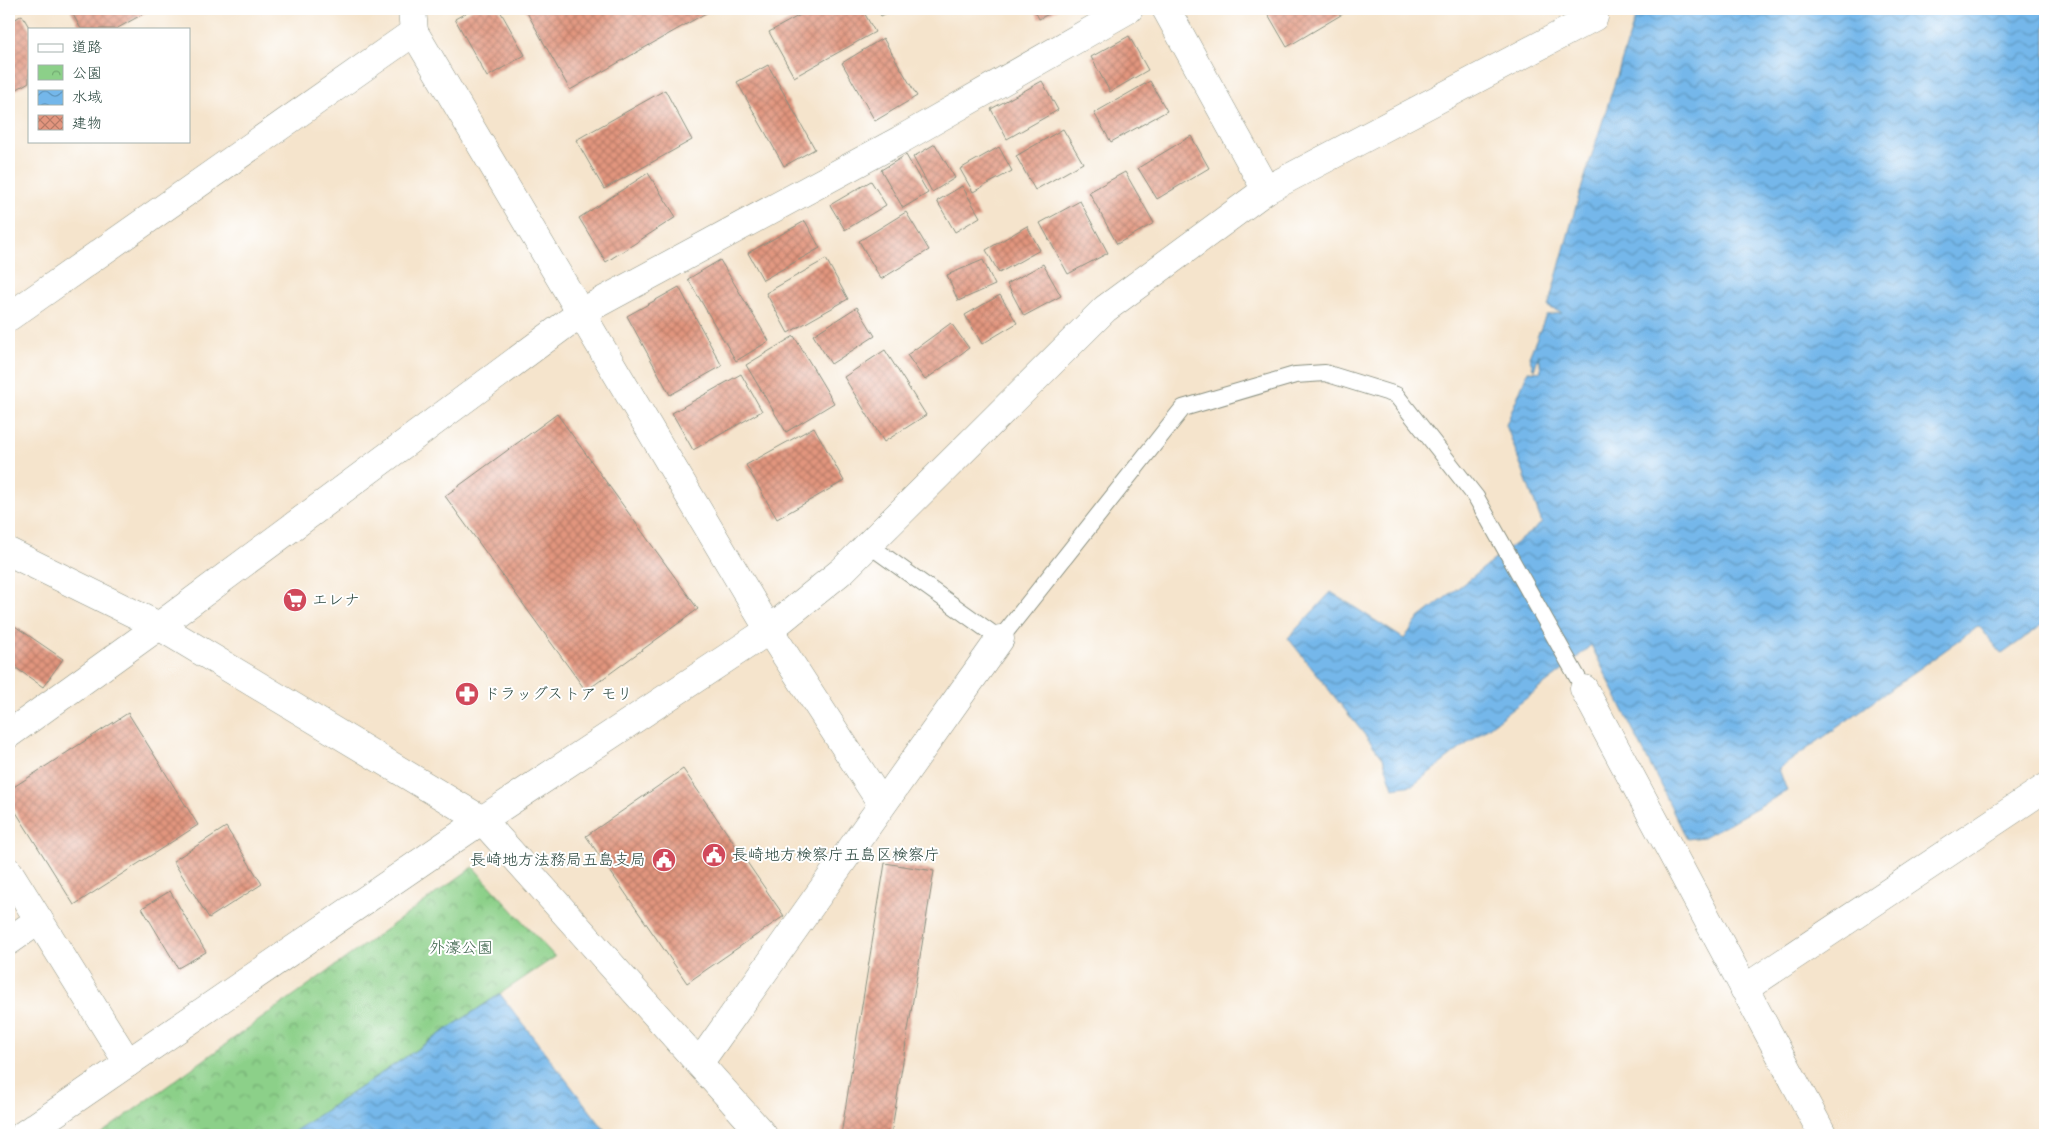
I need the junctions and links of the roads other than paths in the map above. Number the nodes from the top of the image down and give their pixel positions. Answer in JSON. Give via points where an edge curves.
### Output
{"nodes":[{"id":1,"x":1129,"y":9,"type":"edge"},
{"id":2,"x":1166,"y":9,"type":"edge"},
{"id":3,"x":416,"y":16,"type":"edge"},
{"id":4,"x":1594,"y":17,"type":"dead end"},
{"id":5,"x":1266,"y":190,"type":"junction"},
{"id":6,"x":582,"y":312,"type":"junction"},
{"id":7,"x":9,"y":317,"type":"edge"},
{"id":8,"x":868,"y":545,"type":"junction"},
{"id":9,"x":9,"y":552,"type":"edge"},
{"id":10,"x":159,"y":626,"type":"junction"},
{"id":11,"x":769,"y":630,"type":"junction"},
{"id":12,"x":1000,"y":639,"type":"junction"},
{"id":13,"x":1584,"y":689,"type":"joint"},
{"id":14,"x":9,"y":734,"type":"edge"},
{"id":15,"x":2045,"y":788,"type":"edge"},
{"id":16,"x":882,"y":804,"type":"junction"},
{"id":17,"x":482,"y":820,"type":"junction"},
{"id":18,"x":9,"y":872,"type":"edge"},
{"id":19,"x":38,"y":920,"type":"junction"},
{"id":20,"x":9,"y":941,"type":"edge"},
{"id":21,"x":1744,"y":989,"type":"junction"},
{"id":22,"x":700,"y":1062,"type":"junction"},
{"id":23,"x":128,"y":1063,"type":"junction"},
{"id":24,"x":23,"y":1135,"type":"edge"},
{"id":25,"x":763,"y":1135,"type":"edge"},
{"id":26,"x":1823,"y":1135,"type":"edge"}],
"edges":[{"from":1,"to":6,"type":"street","via":[[900,140]]},
{"from":2,"to":5,"type":"street"},
{"from":3,"to":6,"type":"street"},
{"from":3,"to":7,"type":"street"},
{"from":4,"to":5,"type":"street"},
{"from":5,"to":8,"type":"street","via":[[1105,310]]},
{"from":6,"to":10,"type":"street"},
{"from":6,"to":11,"type":"street"},
{"from":8,"to":11,"type":"street","via":[[843,570]]},
{"from":8,"to":12,"type":"lane"},
{"from":9,"to":10,"type":"street"},
{"from":10,"to":14,"type":"street"},
{"from":10,"to":17,"type":"street"},
{"from":11,"to":16,"type":"street"},
{"from":11,"to":17,"type":"street"},
{"from":12,"to":13,"type":"lane","via":[[1183,408],[1295,375],[1326,374],[1396,395],[1476,497]]},
{"from":12,"to":16,"type":"street"},
{"from":13,"to":21,"type":"street"},
{"from":15,"to":21,"type":"street"},
{"from":16,"to":22,"type":"street"},
{"from":17,"to":22,"type":"street"},
{"from":17,"to":23,"type":"street"},
{"from":18,"to":19,"type":"street"},
{"from":19,"to":20,"type":"street"},
{"from":19,"to":23,"type":"street"},
{"from":21,"to":26,"type":"street"},
{"from":22,"to":25,"type":"street"},
{"from":23,"to":24,"type":"street"}]}
